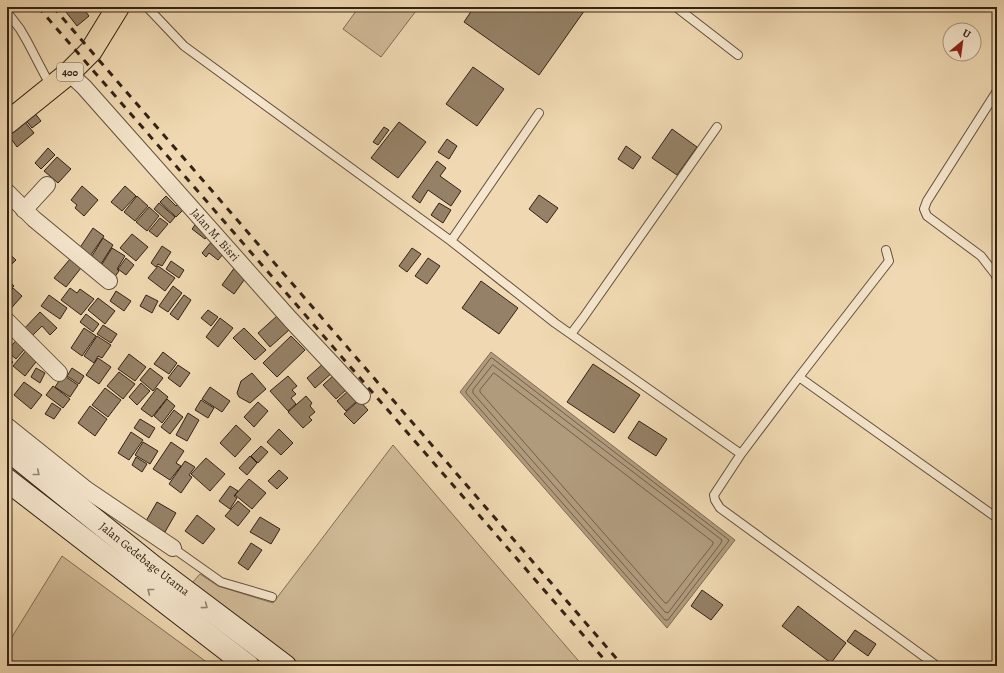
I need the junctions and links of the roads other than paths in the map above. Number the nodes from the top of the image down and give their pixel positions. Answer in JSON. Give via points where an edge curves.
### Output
{"nodes":[{"id":1,"x":118,"y":7,"type":"edge"},
{"id":2,"x":676,"y":7,"type":"edge"},
{"id":3,"x":148,"y":8,"type":"edge"},
{"id":4,"x":7,"y":12,"type":"edge"},
{"id":5,"x":738,"y":55,"type":"dead end"},
{"id":6,"x":69,"y":73,"type":"junction"},
{"id":7,"x":51,"y":88,"type":"junction"},
{"id":8,"x":997,"y":91,"type":"edge"},
{"id":9,"x":539,"y":113,"type":"dead end"},
{"id":10,"x":9,"y":116,"type":"edge"},
{"id":11,"x":717,"y":126,"type":"dead end"},
{"id":12,"x":47,"y":185,"type":"dead end"},
{"id":13,"x":7,"y":192,"type":"edge"},
{"id":14,"x":24,"y":210,"type":"junction"},
{"id":15,"x":451,"y":241,"type":"junction"},
{"id":16,"x":886,"y":250,"type":"dead end"},
{"id":17,"x":997,"y":279,"type":"edge"},
{"id":18,"x":109,"y":281,"type":"dead end"},
{"id":19,"x":7,"y":321,"type":"edge"},
{"id":20,"x":571,"y":334,"type":"junction"},
{"id":21,"x":59,"y":373,"type":"dead end"},
{"id":22,"x":799,"y":377,"type":"junction"},
{"id":23,"x":362,"y":396,"type":"dead end"},
{"id":24,"x":7,"y":426,"type":"edge"},
{"id":25,"x":7,"y":449,"type":"edge"},
{"id":26,"x":742,"y":454,"type":"junction"},
{"id":27,"x":7,"y":480,"type":"edge"},
{"id":28,"x":997,"y":518,"type":"edge"},
{"id":29,"x":173,"y":548,"type":"joint"},
{"id":30,"x":272,"y":597,"type":"dead end"},
{"id":31,"x":273,"y":662,"type":"edge"},
{"id":32,"x":248,"y":666,"type":"edge"},
{"id":33,"x":937,"y":666,"type":"edge"}],
"edges":[{"from":1,"to":6,"type":"main road","number":"400","via":[[91,51]]},
{"from":2,"to":5,"type":"lane"},
{"from":3,"to":15,"type":"lane","via":[[184,46]]},
{"from":4,"to":7,"type":"lane","via":[[27,40]]},
{"from":6,"to":7,"type":"main road","number":"400"},
{"from":6,"to":23,"type":"street","name":"Jalan M. Bisri","via":[[290,320]]},
{"from":7,"to":10,"type":"main road","number":"400"},
{"from":8,"to":17,"type":"lane","via":[[924,209],[927,216],[981,256],[996,274]]},
{"from":9,"to":15,"type":"lane"},
{"from":11,"to":20,"type":"lane"},
{"from":12,"to":14,"type":"street"},
{"from":13,"to":14,"type":"street"},
{"from":14,"to":18,"type":"street"},
{"from":15,"to":20,"type":"lane"},
{"from":16,"to":22,"type":"lane","via":[[889,261]]},
{"from":19,"to":21,"type":"street"},
{"from":20,"to":26,"type":"lane"},
{"from":22,"to":26,"type":"lane"},
{"from":22,"to":28,"type":"lane"},
{"from":24,"to":29,"type":"street","via":[[87,490]]},
{"from":25,"to":31,"type":"main road","name":"Jalan Gedebage Utama","one_way":true},
{"from":26,"to":33,"type":"lane","via":[[714,495],[720,508]]},
{"from":32,"to":27,"type":"main road","name":"Jalan Gedebage Utama","one_way":true},
{"from":29,"to":30,"type":"lane","via":[[222,582]]}]}
